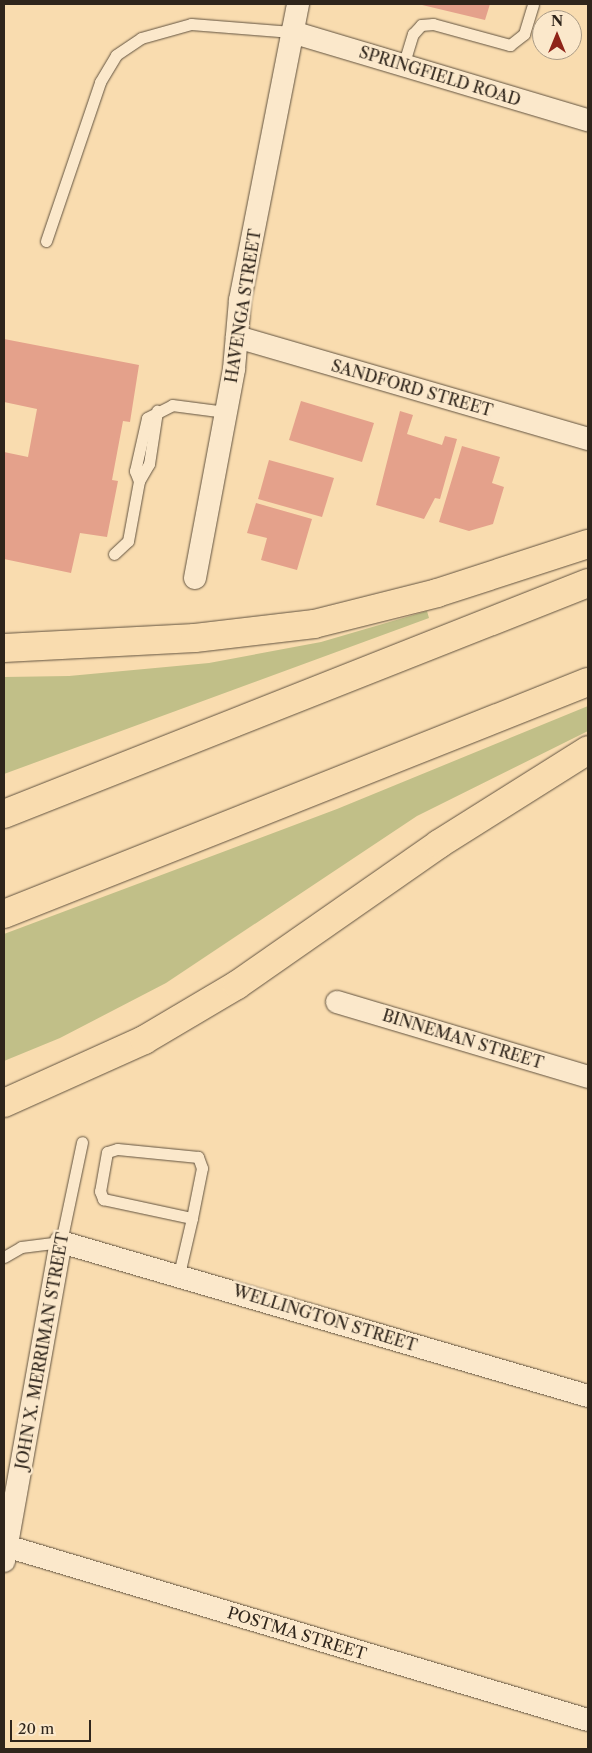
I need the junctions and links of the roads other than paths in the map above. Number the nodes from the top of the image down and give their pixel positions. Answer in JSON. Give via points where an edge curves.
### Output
{"nodes":[{"id":1,"x":298,"y":4,"type":"edge"},
{"id":2,"x":533,"y":4,"type":"edge"},
{"id":3,"x":292,"y":32,"type":"junction"},
{"id":4,"x":403,"y":66,"type":"junction"},
{"id":5,"x":588,"y":120,"type":"edge"},
{"id":6,"x":46,"y":241,"type":"dead end"},
{"id":7,"x":237,"y":337,"type":"junction"},
{"id":8,"x":226,"y":412,"type":"junction"},
{"id":9,"x":588,"y":439,"type":"edge"},
{"id":10,"x":588,"y":544,"type":"edge"},
{"id":11,"x":114,"y":554,"type":"dead end"},
{"id":12,"x":195,"y":578,"type":"dead end"},
{"id":13,"x":588,"y":583,"type":"edge"},
{"id":14,"x":4,"y":648,"type":"edge"},
{"id":15,"x":588,"y":682,"type":"edge"},
{"id":16,"x":588,"y":750,"type":"edge"},
{"id":17,"x":4,"y":814,"type":"edge"},
{"id":18,"x":4,"y":914,"type":"edge"},
{"id":19,"x":338,"y":1002,"type":"dead end"},
{"id":20,"x":588,"y":1077,"type":"edge"},
{"id":21,"x":4,"y":1103,"type":"edge"},
{"id":22,"x":82,"y":1142,"type":"dead end"},
{"id":23,"x":192,"y":1218,"type":"junction"},
{"id":24,"x":61,"y":1242,"type":"junction"},
{"id":25,"x":4,"y":1257,"type":"edge"},
{"id":26,"x":179,"y":1274,"type":"junction"},
{"id":27,"x":588,"y":1396,"type":"edge"},
{"id":28,"x":5,"y":1554,"type":"edge"},
{"id":29,"x":588,"y":1720,"type":"edge"}],
"edges":[{"from":1,"to":3,"type":"street","name":"HAVENGA STREET"},
{"from":2,"to":4,"type":"lane","via":[[524,34],[510,45],[433,24],[421,26],[413,34]]},
{"from":3,"to":4,"type":"street","name":"SPRINGFIELD ROAD"},
{"from":3,"to":6,"type":"lane","via":[[190,24],[141,38],[116,55],[100,82]]},
{"from":3,"to":7,"type":"street","name":"HAVENGA STREET"},
{"from":4,"to":5,"type":"street","name":"SPRINGFIELD ROAD"},
{"from":7,"to":8,"type":"street","name":"HAVENGA STREET"},
{"from":7,"to":9,"type":"street","name":"SANDFORD STREET"},
{"from":8,"to":11,"type":"lane","via":[[182,404],[157,411],[147,418],[135,471],[139,481],[128,541]]},
{"from":8,"to":12,"type":"street","name":"HAVENGA STREET"},
{"from":10,"to":14,"type":"highway","via":[[437,593],[314,624],[195,638]]},
{"from":13,"to":17,"type":"highway"},
{"from":15,"to":18,"type":"highway"},
{"from":16,"to":21,"type":"highway","via":[[439,844],[237,986],[144,1040]]},
{"from":19,"to":20,"type":"street","name":"BINNEMAN STREET"},
{"from":22,"to":24,"type":"lane","name":"JOHN X. MERRIMAN STREET"},
{"from":23,"to":23,"type":"lane","via":[[103,1199],[100,1191],[107,1152],[117,1149],[195,1154],[202,1168]]},
{"from":23,"to":26,"type":"lane"},
{"from":24,"to":25,"type":"lane","via":[[21,1247]]},
{"from":24,"to":26,"type":"street","name":"WELLINGTON STREET"},
{"from":24,"to":28,"type":"street","name":"JOHN X. MERRIMAN STREET"},
{"from":26,"to":27,"type":"street","name":"WELLINGTON STREET"},
{"from":28,"to":29,"type":"street","name":"POSTMA STREET"}]}
